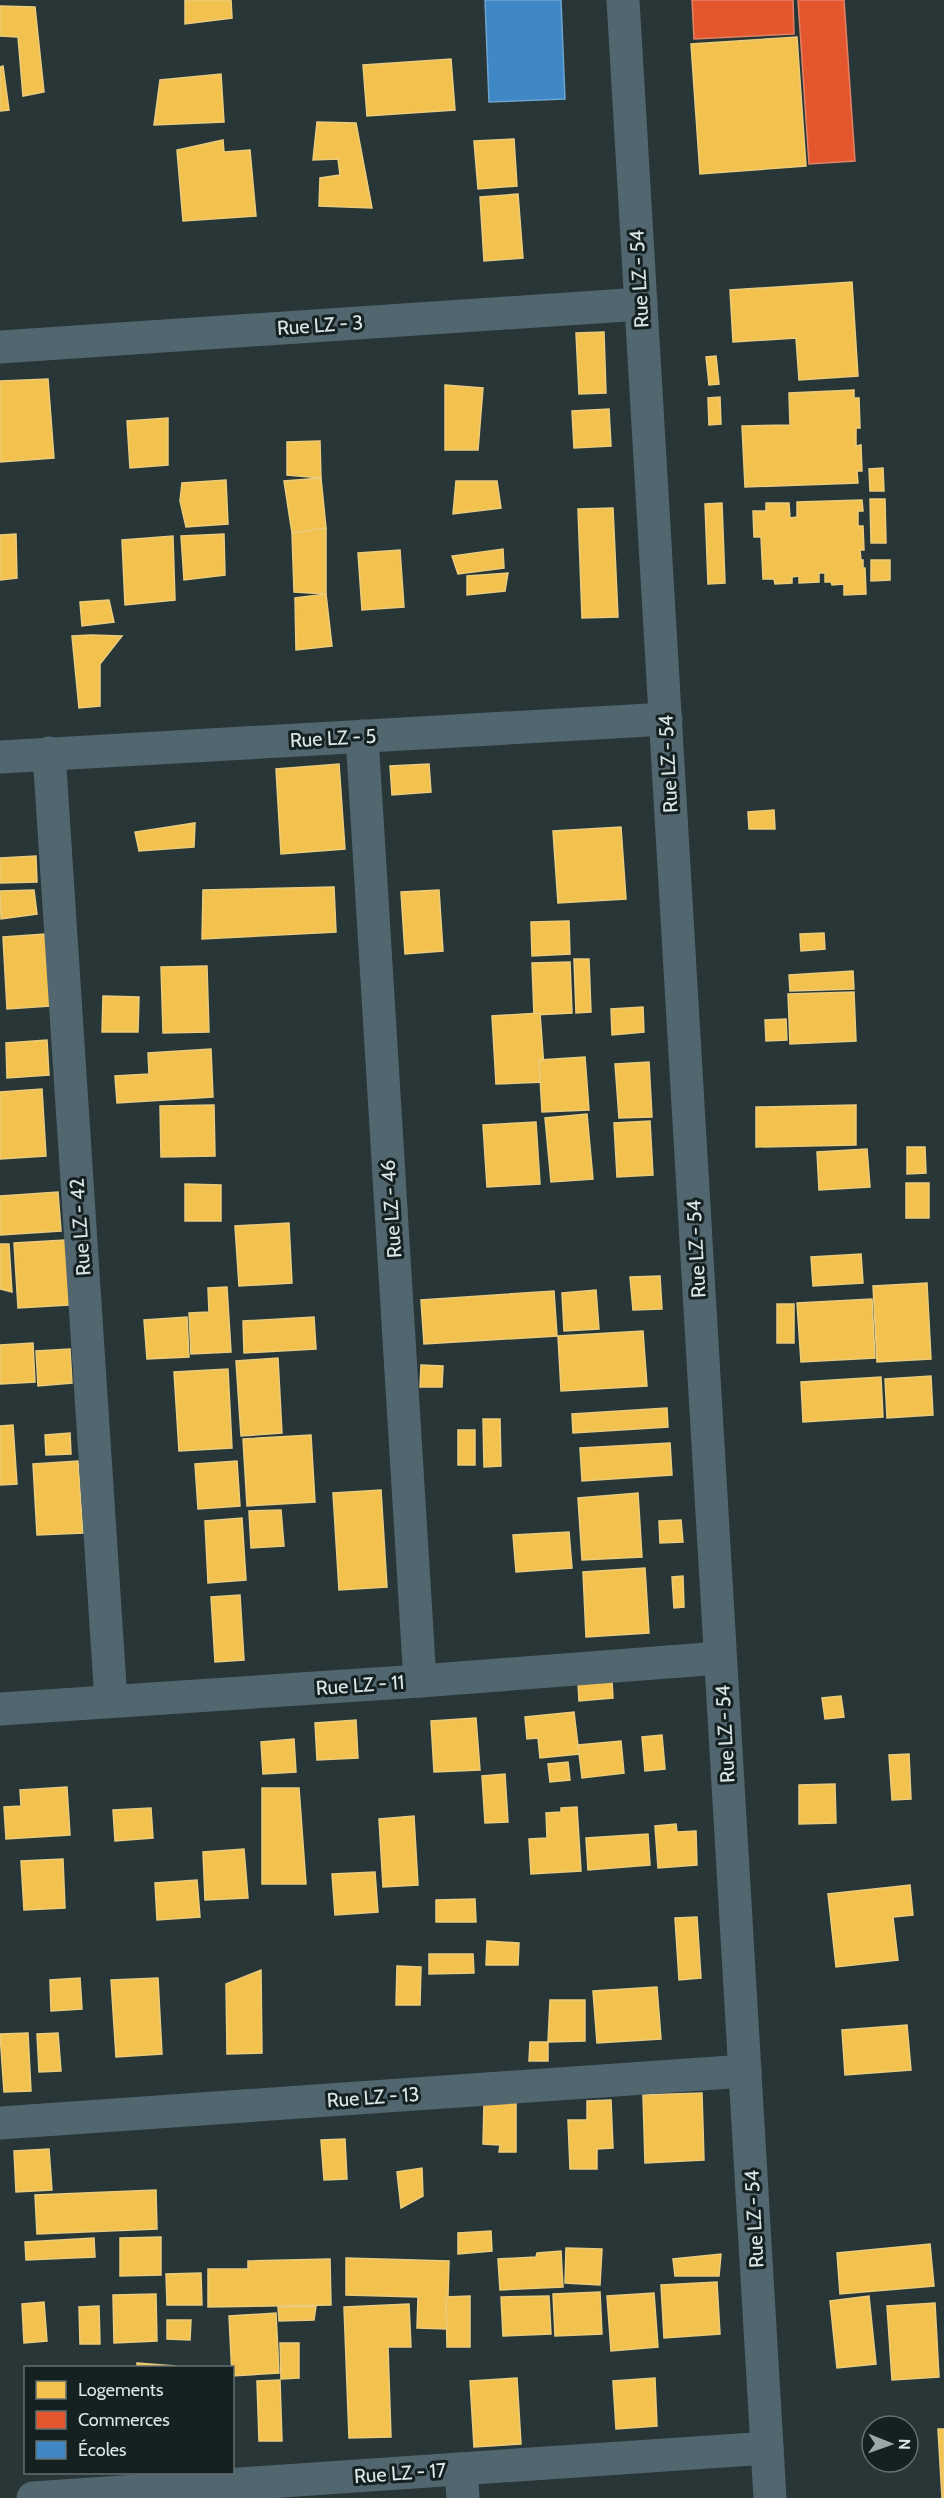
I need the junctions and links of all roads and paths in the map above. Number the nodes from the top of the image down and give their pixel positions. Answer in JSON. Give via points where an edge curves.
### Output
{"nodes":[{"id":1,"x":623,"y":0,"type":"edge"},
{"id":2,"x":641,"y":304,"type":"junction"},
{"id":3,"x":0,"y":347,"type":"edge"},
{"id":4,"x":666,"y":719,"type":"junction"},
{"id":5,"x":362,"y":736,"type":"junction"},
{"id":6,"x":49,"y":753,"type":"junction"},
{"id":7,"x":0,"y":757,"type":"edge"},
{"id":8,"x":720,"y":1658,"type":"junction"},
{"id":9,"x":420,"y":1681,"type":"junction"},
{"id":10,"x":111,"y":1701,"type":"junction"},
{"id":11,"x":0,"y":1709,"type":"edge"},
{"id":12,"x":745,"y":2071,"type":"junction"},
{"id":13,"x":0,"y":2123,"type":"edge"},
{"id":14,"x":767,"y":2448,"type":"junction"},
{"id":15,"x":462,"y":2483,"type":"edge"},
{"id":16,"x":169,"y":2493,"type":"edge"},
{"id":17,"x":33,"y":2498,"type":"edge"},
{"id":18,"x":770,"y":2498,"type":"edge"}],
"edges":[{"from":1,"to":2,"type":"street","name":"Rue LZ - 54"},
{"from":2,"to":3,"type":"street","name":"Rue LZ - 3"},
{"from":2,"to":4,"type":"street","name":"Rue LZ - 54"},
{"from":4,"to":5,"type":"street","name":"Rue LZ - 5"},
{"from":4,"to":8,"type":"street","name":"Rue LZ - 54"},
{"from":5,"to":6,"type":"street","name":"Rue LZ - 5"},
{"from":5,"to":9,"type":"street","name":"Rue LZ - 46"},
{"from":6,"to":7,"type":"street","name":"Rue LZ - 5"},
{"from":6,"to":10,"type":"street","name":"Rue LZ - 42"},
{"from":8,"to":9,"type":"street","name":"Rue LZ - 11"},
{"from":8,"to":12,"type":"street","name":"Rue LZ - 54"},
{"from":9,"to":10,"type":"street","name":"Rue LZ - 11"},
{"from":10,"to":11,"type":"street","name":"Rue LZ - 11"},
{"from":12,"to":13,"type":"street","name":"Rue LZ - 13"},
{"from":12,"to":14,"type":"street","name":"Rue LZ - 54"},
{"from":14,"to":15,"type":"street","name":"Rue LZ - 17"},
{"from":14,"to":18,"type":"street","name":"Rue LZ - 54"},
{"from":15,"to":16,"type":"street","name":"Rue LZ - 17"},
{"from":16,"to":17,"type":"street","name":"Rue LZ - 17"}]}
